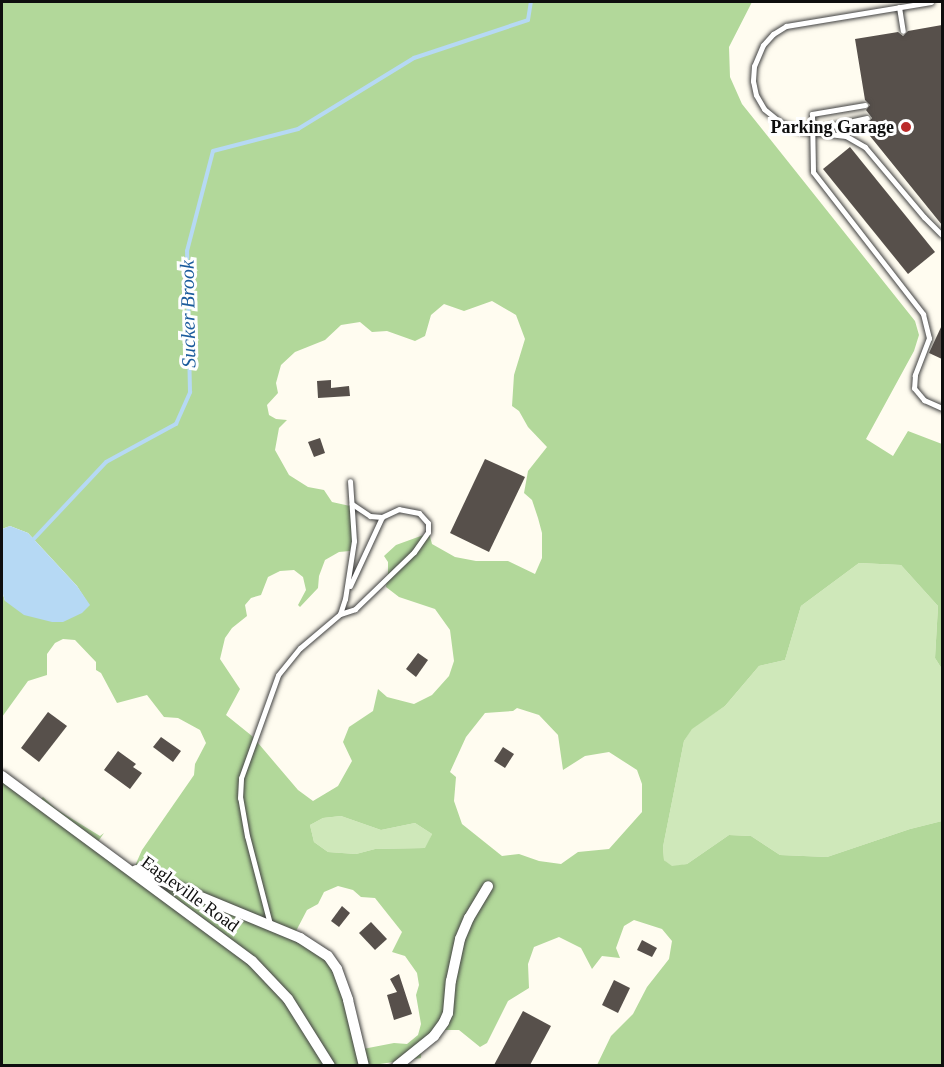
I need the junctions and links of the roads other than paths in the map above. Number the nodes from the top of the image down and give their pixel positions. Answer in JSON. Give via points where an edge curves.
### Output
{"nodes":[{"id":1,"x":931,"y":2,"type":"edge"},
{"id":2,"x":899,"y":7,"type":"junction"},
{"id":3,"x":903,"y":32,"type":"dead end"},
{"id":4,"x":866,"y":105,"type":"dead end"},
{"id":5,"x":867,"y":118,"type":"dead end"},
{"id":6,"x":813,"y":131,"type":"junction"},
{"id":7,"x":942,"y":234,"type":"edge"},
{"id":8,"x":942,"y":408,"type":"edge"},
{"id":9,"x":350,"y":481,"type":"dead end"},
{"id":10,"x":352,"y":504,"type":"junction"},
{"id":11,"x":382,"y":517,"type":"junction"},
{"id":12,"x":346,"y":592,"type":"junction"},
{"id":13,"x":340,"y":614,"type":"junction"},
{"id":14,"x":2,"y":776,"type":"edge"},
{"id":15,"x":119,"y":863,"type":"junction"},
{"id":16,"x":488,"y":886,"type":"dead end"},
{"id":17,"x":270,"y":926,"type":"junction"},
{"id":18,"x":330,"y":1065,"type":"edge"},
{"id":19,"x":364,"y":1065,"type":"edge"},
{"id":20,"x":397,"y":1065,"type":"edge"}],
"edges":[{"from":1,"to":2,"type":"lane"},
{"from":2,"to":3,"type":"lane"},
{"from":2,"to":6,"type":"lane","via":[[793,24],[773,34],[763,45],[753,73],[759,102],[781,123]]},
{"from":4,"to":6,"type":"lane","via":[[812,114]]},
{"from":5,"to":6,"type":"lane"},
{"from":6,"to":7,"type":"lane","via":[[840,134],[861,143]]},
{"from":6,"to":8,"type":"lane","via":[[815,177],[923,314],[929,338],[914,388],[924,400]]},
{"from":9,"to":10,"type":"lane"},
{"from":10,"to":11,"type":"lane","via":[[370,516]]},
{"from":10,"to":12,"type":"lane","via":[[354,541]]},
{"from":11,"to":12,"type":"lane"},
{"from":11,"to":13,"type":"lane","via":[[399,509],[419,513],[428,523],[428,532],[414,552],[355,609]]},
{"from":12,"to":13,"type":"lane"},
{"from":13,"to":17,"type":"lane","via":[[300,648],[278,675],[240,778],[247,836]]},
{"from":14,"to":15,"type":"street","name":"Eagleville Road"},
{"from":15,"to":17,"type":"street"},
{"from":15,"to":18,"type":"street","name":"Eagleville Road","via":[[258,966],[288,999]]},
{"from":16,"to":20,"type":"street","via":[[460,939],[444,1022],[434,1036]]},
{"from":17,"to":19,"type":"street","via":[[308,942],[334,962]]}]}
